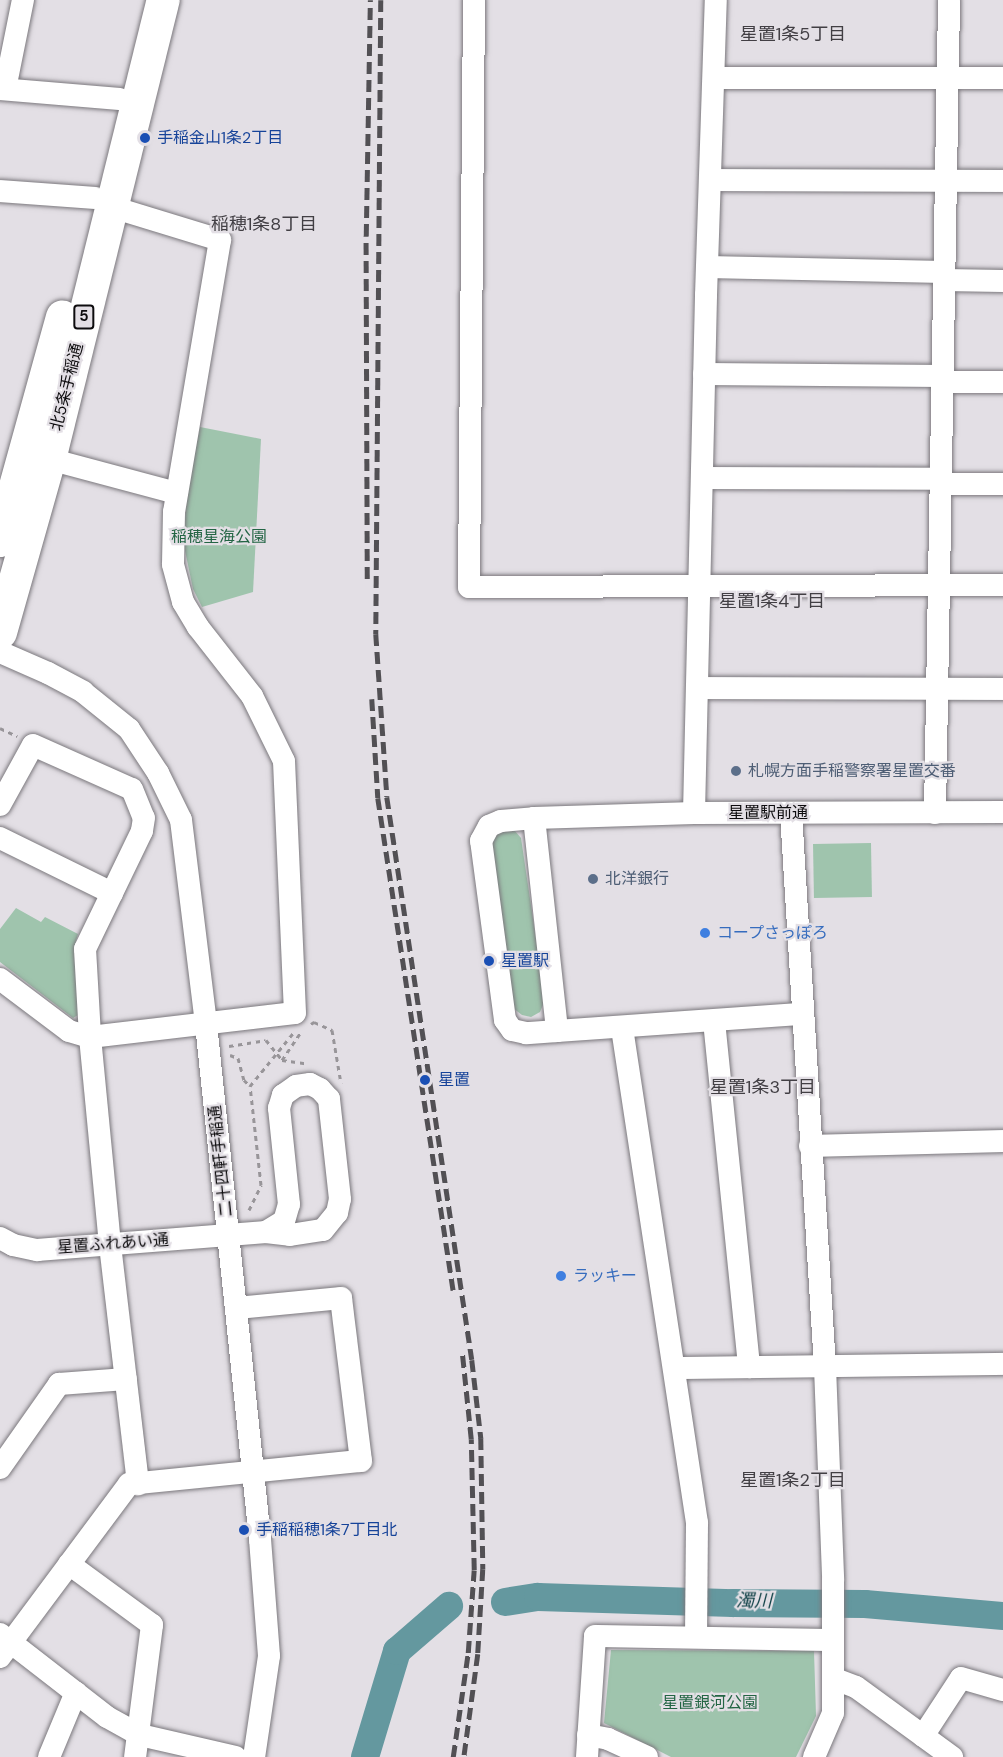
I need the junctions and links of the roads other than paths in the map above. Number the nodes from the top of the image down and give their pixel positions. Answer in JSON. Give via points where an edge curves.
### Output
{"nodes":[{"id":1,"x":23,"y":0,"type":"edge"},
{"id":2,"x":145,"y":0,"type":"edge"},
{"id":3,"x":163,"y":0,"type":"edge"},
{"id":4,"x":474,"y":0,"type":"edge"},
{"id":5,"x":716,"y":0,"type":"edge"},
{"id":6,"x":949,"y":0,"type":"edge"},
{"id":7,"x":714,"y":78,"type":"junction"},
{"id":8,"x":1003,"y":78,"type":"edge"},
{"id":9,"x":948,"y":79,"type":"junction"},
{"id":10,"x":2,"y":89,"type":"edge"},
{"id":11,"x":120,"y":99,"type":"junction"},
{"id":12,"x":710,"y":180,"type":"junction"},
{"id":13,"x":946,"y":180,"type":"junction"},
{"id":14,"x":1003,"y":181,"type":"edge"},
{"id":15,"x":0,"y":191,"type":"edge"},
{"id":16,"x":103,"y":203,"type":"junction"},
{"id":17,"x":707,"y":267,"type":"junction"},
{"id":18,"x":944,"y":276,"type":"junction"},
{"id":19,"x":1003,"y":281,"type":"edge"},
{"id":20,"x":704,"y":374,"type":"junction"},
{"id":21,"x":942,"y":379,"type":"junction"},
{"id":22,"x":1003,"y":382,"type":"edge"},
{"id":23,"x":49,"y":459,"type":"junction"},
{"id":24,"x":702,"y":478,"type":"junction"},
{"id":25,"x":941,"y":481,"type":"junction"},
{"id":26,"x":1003,"y":484,"type":"edge"},
{"id":27,"x":177,"y":492,"type":"junction"},
{"id":28,"x":0,"y":540,"type":"edge"},
{"id":29,"x":939,"y":585,"type":"junction"},
{"id":30,"x":1003,"y":585,"type":"edge"},
{"id":31,"x":699,"y":587,"type":"junction"},
{"id":32,"x":0,"y":632,"type":"edge"},
{"id":33,"x":0,"y":652,"type":"edge"},
{"id":34,"x":697,"y":688,"type":"junction"},
{"id":35,"x":937,"y":689,"type":"junction"},
{"id":36,"x":1003,"y":689,"type":"edge"},
{"id":37,"x":0,"y":806,"type":"edge"},
{"id":38,"x":1003,"y":812,"type":"edge"},
{"id":39,"x":694,"y":813,"type":"junction"},
{"id":40,"x":791,"y":813,"type":"junction"},
{"id":41,"x":935,"y":813,"type":"junction"},
{"id":42,"x":534,"y":818,"type":"junction"},
{"id":43,"x":0,"y":838,"type":"edge"},
{"id":44,"x":112,"y":893,"type":"junction"},
{"id":45,"x":0,"y":980,"type":"edge"},
{"id":46,"x":802,"y":1014,"type":"junction"},
{"id":47,"x":714,"y":1021,"type":"junction"},
{"id":48,"x":206,"y":1024,"type":"junction"},
{"id":49,"x":622,"y":1028,"type":"junction"},
{"id":50,"x":557,"y":1031,"type":"junction"},
{"id":51,"x":90,"y":1037,"type":"junction"},
{"id":52,"x":1003,"y":1141,"type":"edge"},
{"id":53,"x":810,"y":1146,"type":"junction"},
{"id":54,"x":266,"y":1232,"type":"junction"},
{"id":55,"x":229,"y":1236,"type":"junction"},
{"id":56,"x":110,"y":1245,"type":"junction"},
{"id":57,"x":4,"y":1248,"type":"edge"},
{"id":58,"x":237,"y":1308,"type":"junction"},
{"id":59,"x":1003,"y":1364,"type":"edge"},
{"id":60,"x":750,"y":1367,"type":"junction"},
{"id":61,"x":825,"y":1367,"type":"junction"},
{"id":62,"x":674,"y":1368,"type":"junction"},
{"id":63,"x":126,"y":1379,"type":"junction"},
{"id":64,"x":0,"y":1468,"type":"edge"},
{"id":65,"x":254,"y":1472,"type":"junction"},
{"id":66,"x":138,"y":1484,"type":"junction"},
{"id":67,"x":69,"y":1564,"type":"junction"},
{"id":68,"x":697,"y":1630,"type":"junction"},
{"id":69,"x":831,"y":1631,"type":"junction"},
{"id":70,"x":4,"y":1644,"type":"edge"},
{"id":71,"x":834,"y":1679,"type":"junction"},
{"id":72,"x":1003,"y":1690,"type":"edge"},
{"id":73,"x":76,"y":1692,"type":"junction"},
{"id":74,"x":923,"y":1736,"type":"junction"},
{"id":75,"x":137,"y":1746,"type":"edge"},
{"id":76,"x":588,"y":1746,"type":"edge"},
{"id":77,"x":49,"y":1757,"type":"edge"},
{"id":78,"x":236,"y":1757,"type":"edge"},
{"id":79,"x":254,"y":1757,"type":"edge"},
{"id":80,"x":647,"y":1757,"type":"edge"},
{"id":81,"x":814,"y":1757,"type":"edge"},
{"id":82,"x":952,"y":1757,"type":"edge"}],
"edges":[{"from":1,"to":10,"type":"street"},
{"from":2,"to":11,"type":"highway","name":"北5条手稲通","number":"5"},
{"from":3,"to":16,"type":"highway","name":"北5条手稲通","number":"5"},
{"from":4,"to":31,"type":"street","via":[[469,586]]},
{"from":5,"to":7,"type":"street"},
{"from":6,"to":9,"type":"street"},
{"from":7,"to":9,"type":"street"},
{"from":7,"to":12,"type":"street"},
{"from":8,"to":9,"type":"street"},
{"from":9,"to":13,"type":"street"},
{"from":10,"to":11,"type":"street"},
{"from":11,"to":16,"type":"highway","name":"北5条手稲通","number":"5"},
{"from":12,"to":13,"type":"street"},
{"from":12,"to":17,"type":"street"},
{"from":13,"to":14,"type":"street"},
{"from":13,"to":18,"type":"street"},
{"from":15,"to":16,"type":"street"},
{"from":16,"to":23,"type":"highway","name":"北5条手稲通","number":"5"},
{"from":16,"to":27,"type":"street","via":[[220,240]]},
{"from":16,"to":28,"type":"highway","name":"北5条手稲通","number":"5"},
{"from":17,"to":18,"type":"street"},
{"from":17,"to":20,"type":"street"},
{"from":18,"to":19,"type":"street"},
{"from":18,"to":21,"type":"street"},
{"from":20,"to":21,"type":"street"},
{"from":20,"to":24,"type":"street"},
{"from":21,"to":22,"type":"street"},
{"from":21,"to":25,"type":"street"},
{"from":23,"to":27,"type":"street"},
{"from":23,"to":32,"type":"highway","name":"北5条手稲通","number":"5"},
{"from":24,"to":25,"type":"street"},
{"from":24,"to":31,"type":"street"},
{"from":25,"to":26,"type":"street"},
{"from":25,"to":29,"type":"street"},
{"from":27,"to":48,"type":"street","via":[[173,564],[183,602],[252,696],[284,761],[286,783],[295,1013]]},
{"from":29,"to":30,"type":"street"},
{"from":29,"to":31,"type":"street"},
{"from":29,"to":35,"type":"street"},
{"from":31,"to":34,"type":"street"},
{"from":33,"to":48,"type":"street","name":"二十四軒手稲通","via":[[83,692],[129,729],[158,772],[181,820]]},
{"from":34,"to":35,"type":"street"},
{"from":34,"to":39,"type":"street"},
{"from":35,"to":36,"type":"street"},
{"from":35,"to":41,"type":"street"},
{"from":37,"to":44,"type":"street","via":[[33,745],[132,789],[144,818],[142,831]]},
{"from":38,"to":41,"type":"street","name":"星置駅前通"},
{"from":39,"to":40,"type":"street","name":"星置駅前通"},
{"from":39,"to":42,"type":"street","name":"星置駅前通"},
{"from":40,"to":41,"type":"street","name":"星置駅前通"},
{"from":40,"to":46,"type":"street"},
{"from":42,"to":50,"type":"street"},
{"from":42,"to":50,"type":"street","name":"星置駅前通","via":[[489,826],[481,841],[504,1020],[519,1032]]},
{"from":43,"to":44,"type":"street"},
{"from":44,"to":51,"type":"street","via":[[85,949]]},
{"from":45,"to":51,"type":"street","via":[[69,1031]]},
{"from":46,"to":47,"type":"street"},
{"from":46,"to":53,"type":"street"},
{"from":47,"to":49,"type":"street"},
{"from":47,"to":60,"type":"street"},
{"from":48,"to":51,"type":"street"},
{"from":48,"to":55,"type":"street","name":"二十四軒手稲通"},
{"from":49,"to":50,"type":"street"},
{"from":49,"to":62,"type":"street"},
{"from":51,"to":56,"type":"street"},
{"from":52,"to":53,"type":"street"},
{"from":53,"to":61,"type":"street"},
{"from":54,"to":54,"type":"street","name":"星置ふれあい通","via":[[284,1221],[289,1204],[279,1108],[283,1095],[296,1086],[310,1084],[329,1099],[340,1199],[337,1213],[323,1230],[290,1235]]},
{"from":54,"to":55,"type":"street","name":"星置ふれあい通"},
{"from":55,"to":56,"type":"street","name":"星置ふれあい通"},
{"from":55,"to":58,"type":"street","name":"二十四軒手稲通"},
{"from":56,"to":57,"type":"street","name":"星置ふれあい通"},
{"from":56,"to":63,"type":"street"},
{"from":58,"to":65,"type":"street","name":"二十四軒手稲通"},
{"from":58,"to":65,"type":"street","via":[[341,1298],[361,1461]]},
{"from":59,"to":61,"type":"street"},
{"from":60,"to":61,"type":"street"},
{"from":60,"to":62,"type":"street"},
{"from":61,"to":69,"type":"street"},
{"from":62,"to":68,"type":"street","via":[[697,1523]]},
{"from":63,"to":64,"type":"street","via":[[59,1384]]},
{"from":63,"to":66,"type":"street"},
{"from":65,"to":66,"type":"street"},
{"from":65,"to":79,"type":"street","name":"二十四軒手稲通","via":[[269,1656]]},
{"from":66,"to":67,"type":"street","via":[[129,1484]]},
{"from":67,"to":70,"type":"street"},
{"from":67,"to":75,"type":"street","via":[[152,1625]]},
{"from":68,"to":69,"type":"street"},
{"from":68,"to":76,"type":"street","via":[[595,1636]]},
{"from":69,"to":71,"type":"street"},
{"from":70,"to":73,"type":"street"},
{"from":71,"to":74,"type":"street","via":[[856,1687]]},
{"from":71,"to":81,"type":"street","via":[[833,1713]]},
{"from":72,"to":74,"type":"street","via":[[962,1678]]},
{"from":73,"to":75,"type":"street"},
{"from":73,"to":77,"type":"street"},
{"from":74,"to":82,"type":"street"},
{"from":75,"to":78,"type":"street"},
{"from":76,"to":80,"type":"street","via":[[608,1738]]}]}
